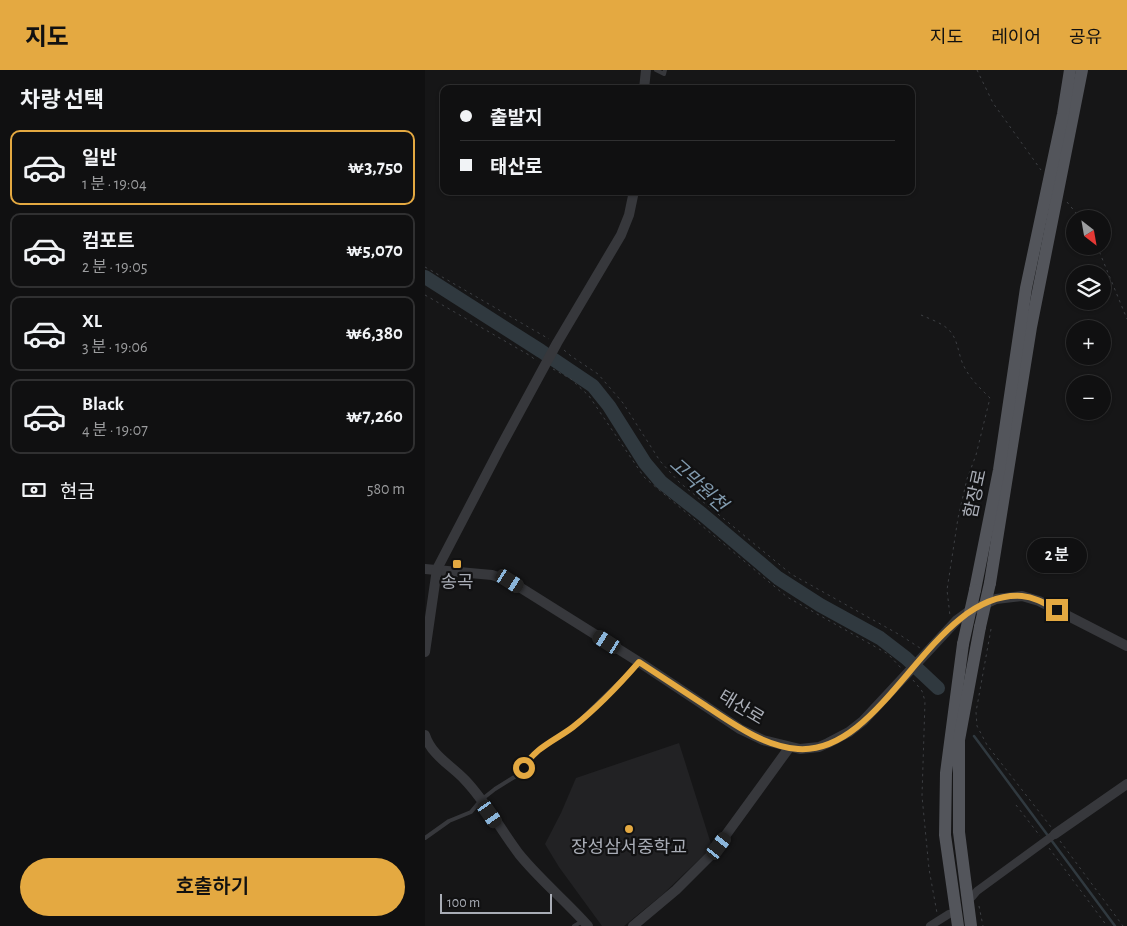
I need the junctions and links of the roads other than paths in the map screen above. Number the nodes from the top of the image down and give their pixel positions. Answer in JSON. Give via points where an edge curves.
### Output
{"nodes":[{"id":1,"x":646,"y":70,"type":"edge"},
{"id":2,"x":656,"y":70,"type":"edge"},
{"id":3,"x":665,"y":70,"type":"edge"},
{"id":4,"x":1070,"y":70,"type":"edge"},
{"id":5,"x":1082,"y":70,"type":"edge"},
{"id":6,"x":644,"y":85,"type":"edge"},
{"id":7,"x":633,"y":195,"type":"edge"},
{"id":8,"x":425,"y":569,"type":"edge"},
{"id":9,"x":437,"y":569,"type":"junction"},
{"id":10,"x":1127,"y":646,"type":"edge"},
{"id":11,"x":425,"y":652,"type":"edge"},
{"id":12,"x":639,"y":662,"type":"junction"},
{"id":13,"x":425,"y":736,"type":"edge"},
{"id":14,"x":789,"y":748,"type":"junction"},
{"id":15,"x":1127,"y":784,"type":"edge"},
{"id":16,"x":481,"y":800,"type":"junction"},
{"id":17,"x":1050,"y":837,"type":"joint"},
{"id":18,"x":425,"y":838,"type":"edge"},
{"id":19,"x":975,"y":894,"type":"road end"},
{"id":20,"x":949,"y":914,"type":"dead end"},
{"id":21,"x":582,"y":924,"type":"edge"},
{"id":22,"x":633,"y":926,"type":"edge"},
{"id":23,"x":929,"y":926,"type":"edge"},
{"id":24,"x":958,"y":926,"type":"edge"},
{"id":25,"x":971,"y":926,"type":"edge"}],
"edges":[{"from":1,"to":6,"type":"street"},
{"from":2,"to":3,"type":"lane","via":[[664,74]]},
{"from":4,"to":24,"type":"main road","name":"함장로","bridge":true,"via":[[1026,288],[999,470],[963,644],[946,773],[945,835]]},
{"from":5,"to":25,"type":"main road","name":"함장로","bridge":true,"via":[[1025,364],[985,626],[959,740],[959,832]]},
{"from":7,"to":9,"type":"street","via":[[621,234],[545,366]]},
{"from":8,"to":9,"type":"street","name":"태산로"},
{"from":9,"to":11,"type":"street"},
{"from":9,"to":12,"type":"street","name":"태산로","via":[[492,575],[510,581]]},
{"from":10,"to":14,"type":"street","name":"태산로","via":[[1039,601],[1022,596],[996,599],[968,612],[951,626],[868,716],[849,732],[819,746]]},
{"from":12,"to":14,"type":"street","name":"태산로","via":[[740,728]]},
{"from":12,"to":16,"type":"lane","via":[[573,727],[535,752],[516,776]]},
{"from":13,"to":16,"type":"street","via":[[439,757],[466,780]]},
{"from":14,"to":22,"type":"street","via":[[712,854]]},
{"from":15,"to":17,"type":"street"},
{"from":16,"to":18,"type":"lane","via":[[471,812],[449,821]]},
{"from":16,"to":21,"type":"street","via":[[519,854]]},
{"from":17,"to":19,"type":"street"},
{"from":20,"to":23,"type":"street"}]}
